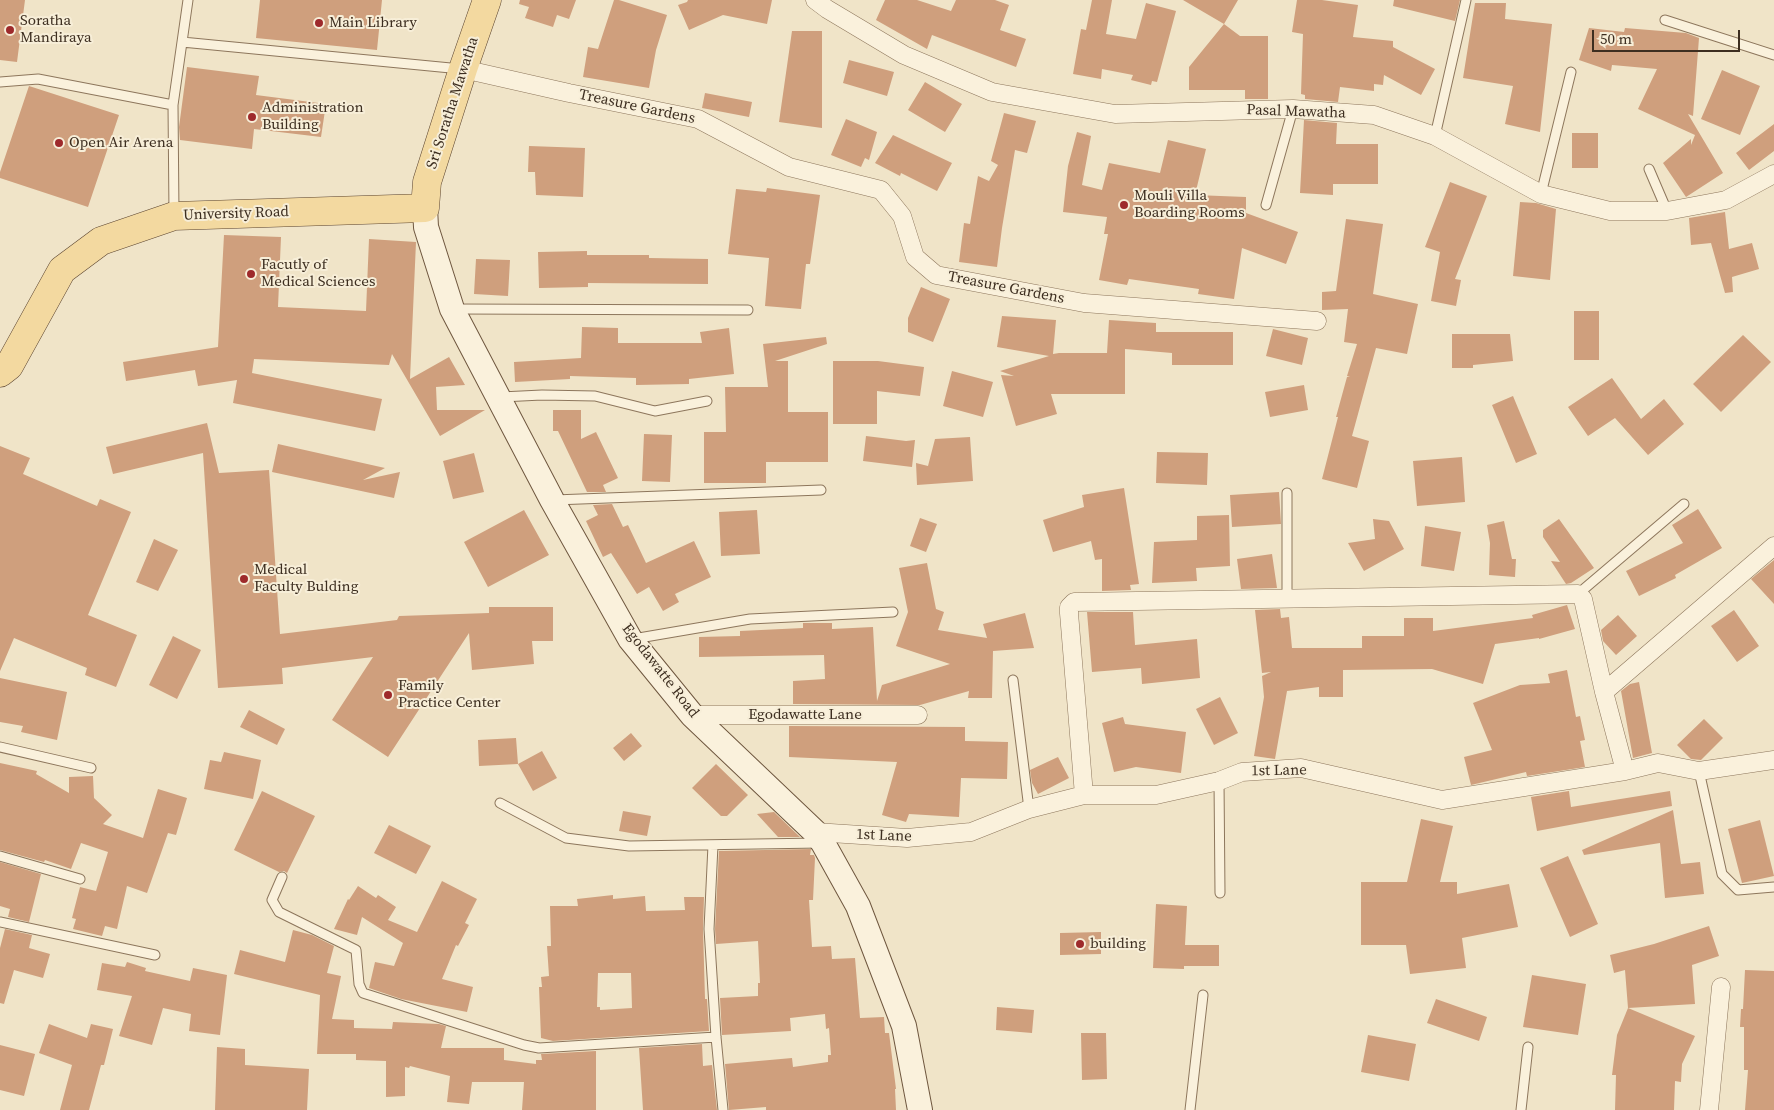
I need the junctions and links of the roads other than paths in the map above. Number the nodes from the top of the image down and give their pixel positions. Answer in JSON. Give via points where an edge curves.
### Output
{"nodes":[{"id":1,"x":188,"y":0,"type":"edge"},
{"id":2,"x":487,"y":0,"type":"edge"},
{"id":3,"x":815,"y":0,"type":"edge"},
{"id":4,"x":1466,"y":0,"type":"edge"},
{"id":5,"x":1664,"y":20,"type":"dead end"},
{"id":6,"x":182,"y":42,"type":"junction"},
{"id":7,"x":1774,"y":55,"type":"edge"},
{"id":8,"x":463,"y":69,"type":"junction"},
{"id":9,"x":1571,"y":72,"type":"dead end"},
{"id":10,"x":0,"y":82,"type":"edge"},
{"id":11,"x":173,"y":105,"type":"junction"},
{"id":12,"x":1293,"y":109,"type":"junction"},
{"id":13,"x":1435,"y":136,"type":"junction"},
{"id":14,"x":1649,"y":169,"type":"dead end"},
{"id":15,"x":1774,"y":174,"type":"edge"},
{"id":16,"x":1541,"y":194,"type":"junction"},
{"id":17,"x":1266,"y":205,"type":"dead end"},
{"id":18,"x":425,"y":208,"type":"junction"},
{"id":19,"x":1667,"y":211,"type":"junction"},
{"id":20,"x":174,"y":216,"type":"junction"},
{"id":21,"x":452,"y":309,"type":"junction"},
{"id":22,"x":748,"y":310,"type":"dead end"},
{"id":23,"x":1317,"y":321,"type":"dead end"},
{"id":24,"x":0,"y":374,"type":"edge"},
{"id":25,"x":498,"y":397,"type":"junction"},
{"id":26,"x":707,"y":401,"type":"dead end"},
{"id":27,"x":821,"y":490,"type":"dead end"},
{"id":28,"x":1286,"y":494,"type":"dead end"},
{"id":29,"x":552,"y":500,"type":"junction"},
{"id":30,"x":1684,"y":504,"type":"dead end"},
{"id":31,"x":1774,"y":546,"type":"edge"},
{"id":32,"x":1578,"y":594,"type":"junction"},
{"id":33,"x":1287,"y":598,"type":"junction"},
{"id":34,"x":892,"y":612,"type":"dead end"},
{"id":35,"x":630,"y":639,"type":"junction"},
{"id":36,"x":1014,"y":680,"type":"dead end"},
{"id":37,"x":1604,"y":692,"type":"junction"},
{"id":38,"x":692,"y":715,"type":"junction"},
{"id":39,"x":918,"y":715,"type":"dead end"},
{"id":40,"x":0,"y":747,"type":"edge"},
{"id":41,"x":1774,"y":760,"type":"edge"},
{"id":42,"x":91,"y":768,"type":"dead end"},
{"id":43,"x":1626,"y":771,"type":"junction"},
{"id":44,"x":1699,"y":771,"type":"junction"},
{"id":45,"x":1219,"y":781,"type":"junction"},
{"id":46,"x":1084,"y":795,"type":"junction"},
{"id":47,"x":500,"y":803,"type":"dead end"},
{"id":48,"x":1029,"y":809,"type":"junction"},
{"id":49,"x":819,"y":837,"type":"junction"},
{"id":50,"x":713,"y":845,"type":"junction"},
{"id":51,"x":0,"y":856,"type":"edge"},
{"id":52,"x":282,"y":877,"type":"dead end"},
{"id":53,"x":80,"y":878,"type":"dead end"},
{"id":54,"x":1774,"y":887,"type":"edge"},
{"id":55,"x":1220,"y":893,"type":"dead end"},
{"id":56,"x":0,"y":922,"type":"edge"},
{"id":57,"x":155,"y":956,"type":"dead end"},
{"id":58,"x":1721,"y":987,"type":"dead end"},
{"id":59,"x":1203,"y":995,"type":"dead end"},
{"id":60,"x":716,"y":1037,"type":"junction"},
{"id":61,"x":1528,"y":1047,"type":"dead end"},
{"id":62,"x":723,"y":1110,"type":"edge"},
{"id":63,"x":920,"y":1110,"type":"edge"},
{"id":64,"x":1190,"y":1110,"type":"edge"},
{"id":65,"x":1521,"y":1110,"type":"edge"},
{"id":66,"x":1709,"y":1110,"type":"edge"}],
"edges":[{"from":1,"to":6,"type":"lane"},
{"from":2,"to":8,"type":"main road","name":"Sri Soratha Mawatha"},
{"from":3,"to":12,"type":"street","name":"Pasal Mawatha","via":[[904,55],[992,92],[1115,114]]},
{"from":4,"to":13,"type":"lane"},
{"from":5,"to":7,"type":"lane"},
{"from":6,"to":8,"type":"lane"},
{"from":6,"to":11,"type":"lane"},
{"from":8,"to":18,"type":"main road","name":"Sri Soratha Mawatha","via":[[427,182]]},
{"from":8,"to":23,"type":"street","name":"Treasure Gardens","via":[[698,119],[789,167],[881,190],[902,216],[915,257],[936,275],[1084,303]]},
{"from":9,"to":16,"type":"lane"},
{"from":10,"to":11,"type":"lane","via":[[38,79]]},
{"from":11,"to":20,"type":"lane"},
{"from":12,"to":13,"type":"street","name":"Pasal Mawatha","via":[[1374,115]]},
{"from":12,"to":17,"type":"lane"},
{"from":13,"to":16,"type":"street","name":"Pasal Mawatha"},
{"from":14,"to":19,"type":"lane"},
{"from":15,"to":19,"type":"street","name":"Pasal Mawatha","via":[[1726,200]]},
{"from":16,"to":19,"type":"street","name":"Pasal Mawatha","via":[[1610,211]]},
{"from":18,"to":20,"type":"main road","name":"University Road"},
{"from":18,"to":21,"type":"street","name":"Egodawatte Road","via":[[426,227]]},
{"from":20,"to":24,"type":"main road","name":"University Road","via":[[101,241],[62,270],[9,366]]},
{"from":21,"to":22,"type":"lane"},
{"from":21,"to":25,"type":"street","name":"Egodawatte Road"},
{"from":25,"to":26,"type":"lane","via":[[595,396],[655,411]]},
{"from":25,"to":29,"type":"street","name":"Egodawatte Road"},
{"from":27,"to":29,"type":"lane"},
{"from":28,"to":33,"type":"lane"},
{"from":29,"to":35,"type":"street","name":"Egodawatte Road"},
{"from":30,"to":32,"type":"lane"},
{"from":31,"to":37,"type":"street"},
{"from":32,"to":33,"type":"street"},
{"from":32,"to":37,"type":"street","via":[[1583,599]]},
{"from":33,"to":46,"type":"street","via":[[1074,602],[1068,613]]},
{"from":34,"to":35,"type":"lane","via":[[750,619]]},
{"from":35,"to":38,"type":"street","name":"Egodawatte Road"},
{"from":36,"to":48,"type":"lane"},
{"from":37,"to":43,"type":"street"},
{"from":38,"to":39,"type":"street","name":"Egodawatte Lane"},
{"from":38,"to":49,"type":"street","name":"Egodawatte Road"},
{"from":40,"to":42,"type":"lane"},
{"from":41,"to":44,"type":"street","name":"1st Lane"},
{"from":43,"to":44,"type":"street","name":"1st Lane","via":[[1658,763]]},
{"from":43,"to":45,"type":"street","name":"1st Lane","via":[[1442,800],[1300,768],[1242,772]]},
{"from":44,"to":54,"type":"lane","via":[[1722,874],[1738,890]]},
{"from":45,"to":46,"type":"street","name":"1st Lane","via":[[1156,795]]},
{"from":45,"to":55,"type":"lane"},
{"from":46,"to":48,"type":"street","name":"1st Lane"},
{"from":47,"to":50,"type":"lane","via":[[566,838],[629,846]]},
{"from":48,"to":49,"type":"street","name":"1st Lane","via":[[971,832],[907,838]]},
{"from":49,"to":50,"type":"lane"},
{"from":49,"to":63,"type":"street","name":"Egodawatte Road","via":[[858,906],[904,1026]]},
{"from":50,"to":60,"type":"lane","via":[[709,929]]},
{"from":51,"to":53,"type":"lane"},
{"from":52,"to":60,"type":"lane","via":[[272,900],[279,912],[356,950],[359,984],[363,993],[539,1048]]},
{"from":56,"to":57,"type":"lane"},
{"from":58,"to":66,"type":"street"},
{"from":59,"to":64,"type":"lane"},
{"from":60,"to":62,"type":"lane"},
{"from":61,"to":65,"type":"lane"}]}
